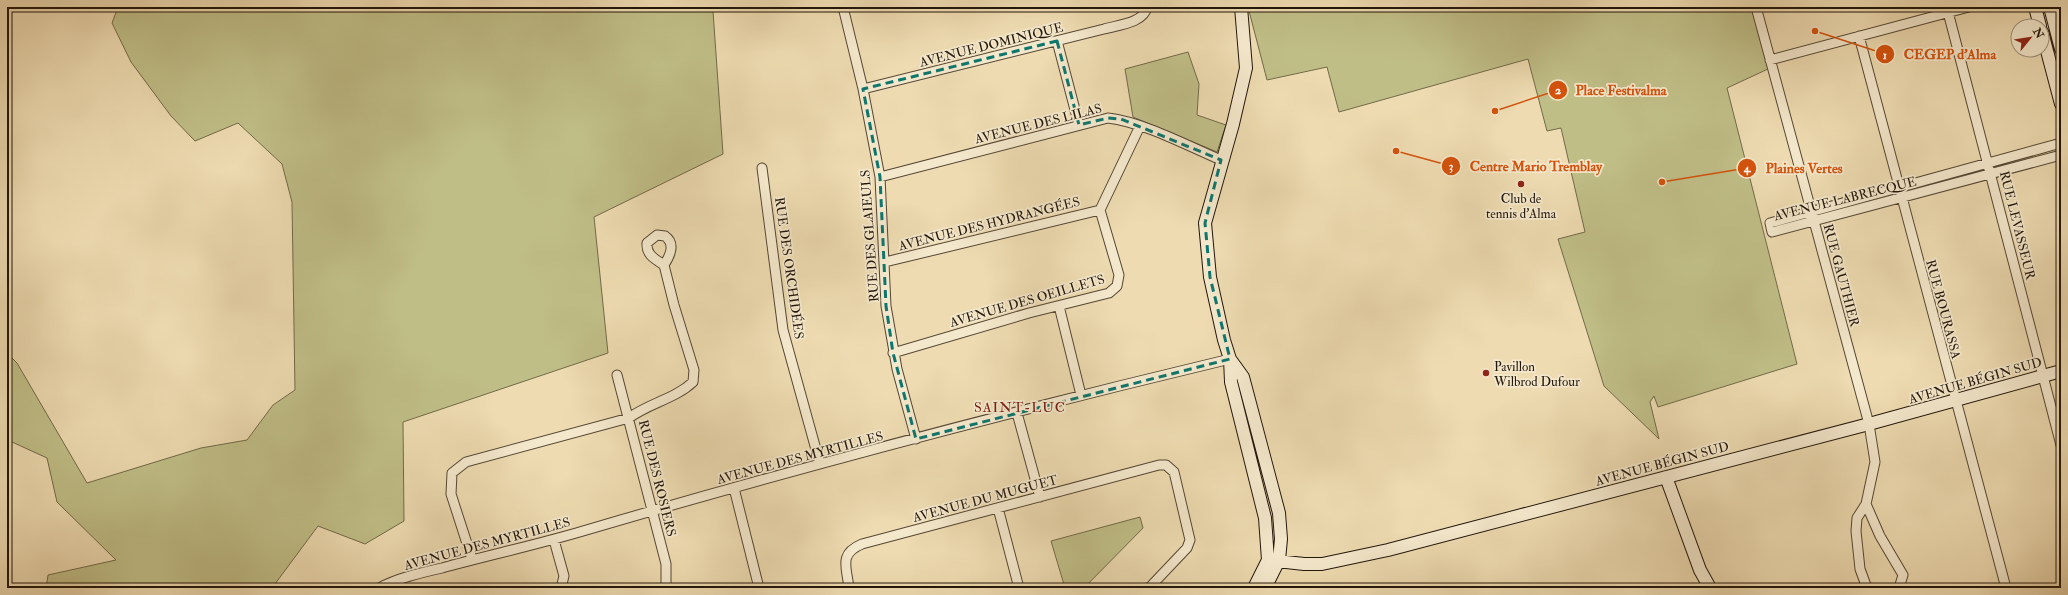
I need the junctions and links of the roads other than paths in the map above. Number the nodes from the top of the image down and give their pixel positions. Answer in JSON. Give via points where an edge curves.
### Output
{"nodes":[{"id":1,"x":843,"y":7,"type":"edge"},
{"id":2,"x":1241,"y":7,"type":"edge"},
{"id":3,"x":1756,"y":7,"type":"edge"},
{"id":4,"x":1969,"y":7,"type":"edge"},
{"id":5,"x":2036,"y":7,"type":"edge"},
{"id":6,"x":2050,"y":7,"type":"edge"},
{"id":7,"x":1146,"y":10,"type":"edge"},
{"id":8,"x":1948,"y":12,"type":"junction"},
{"id":9,"x":2038,"y":18,"type":"edge"},
{"id":10,"x":1859,"y":36,"type":"junction"},
{"id":11,"x":1057,"y":41,"type":"junction"},
{"id":12,"x":2060,"y":44,"type":"edge"},
{"id":13,"x":2050,"y":45,"type":"edge"},
{"id":14,"x":2049,"y":58,"type":"edge"},
{"id":15,"x":1770,"y":60,"type":"junction"},
{"id":16,"x":863,"y":89,"type":"junction"},
{"id":17,"x":2061,"y":104,"type":"edge"},
{"id":18,"x":1079,"y":125,"type":"junction"},
{"id":19,"x":1140,"y":126,"type":"junction"},
{"id":20,"x":2061,"y":143,"type":"edge"},
{"id":21,"x":2061,"y":155,"type":"edge"},
{"id":22,"x":1221,"y":160,"type":"junction"},
{"id":23,"x":1988,"y":162,"type":"junction"},
{"id":24,"x":762,"y":168,"type":"dead end"},
{"id":25,"x":1991,"y":173,"type":"junction"},
{"id":26,"x":880,"y":178,"type":"junction"},
{"id":27,"x":1898,"y":187,"type":"junction"},
{"id":28,"x":1901,"y":198,"type":"junction"},
{"id":29,"x":1100,"y":210,"type":"junction"},
{"id":30,"x":1811,"y":212,"type":"junction"},
{"id":31,"x":1814,"y":222,"type":"junction"},
{"id":32,"x":885,"y":262,"type":"junction"},
{"id":33,"x":664,"y":265,"type":"dead end"},
{"id":34,"x":1059,"y":306,"type":"junction"},
{"id":35,"x":893,"y":353,"type":"junction"},
{"id":36,"x":1230,"y":359,"type":"junction"},
{"id":37,"x":2061,"y":370,"type":"edge"},
{"id":38,"x":617,"y":375,"type":"dead end"},
{"id":39,"x":2043,"y":376,"type":"junction"},
{"id":40,"x":1081,"y":395,"type":"junction"},
{"id":41,"x":1955,"y":400,"type":"junction"},
{"id":42,"x":1017,"y":412,"type":"junction"},
{"id":43,"x":629,"y":418,"type":"junction"},
{"id":44,"x":1869,"y":424,"type":"junction"},
{"id":45,"x":916,"y":439,"type":"junction"},
{"id":46,"x":2061,"y":444,"type":"edge"},
{"id":47,"x":820,"y":464,"type":"junction"},
{"id":48,"x":1666,"y":477,"type":"junction"},
{"id":49,"x":734,"y":488,"type":"junction"},
{"id":50,"x":1040,"y":497,"type":"junction"},
{"id":51,"x":1866,"y":504,"type":"junction"},
{"id":52,"x":998,"y":508,"type":"junction"},
{"id":53,"x":653,"y":510,"type":"junction"},
{"id":54,"x":554,"y":540,"type":"junction"},
{"id":55,"x":472,"y":559,"type":"junction"},
{"id":56,"x":1273,"y":560,"type":"junction"},
{"id":57,"x":378,"y":588,"type":"edge"},
{"id":58,"x":562,"y":588,"type":"edge"},
{"id":59,"x":664,"y":588,"type":"edge"},
{"id":60,"x":759,"y":588,"type":"edge"},
{"id":61,"x":849,"y":588,"type":"edge"},
{"id":62,"x":1019,"y":588,"type":"edge"},
{"id":63,"x":1149,"y":588,"type":"edge"},
{"id":64,"x":1254,"y":588,"type":"edge"},
{"id":65,"x":1265,"y":588,"type":"edge"},
{"id":66,"x":1710,"y":588,"type":"edge"},
{"id":67,"x":1867,"y":588,"type":"edge"},
{"id":68,"x":1900,"y":588,"type":"edge"},
{"id":69,"x":2006,"y":588,"type":"edge"}],
"edges":[{"from":1,"to":16,"type":"street","name":"RUE DES GLAIEULS"},
{"from":2,"to":22,"type":"street","via":[[1246,68],[1233,124]]},
{"from":3,"to":15,"type":"street","name":"RUE GAUTHIER"},
{"from":4,"to":8,"type":"street"},
{"from":5,"to":9,"type":"street"},
{"from":6,"to":12,"type":"street"},
{"from":7,"to":11,"type":"street","name":"AVENUE DOMINIQUE","via":[[1138,19]]},
{"from":8,"to":10,"type":"street"},
{"from":8,"to":23,"type":"street","name":"RUE LEVASSEUR"},
{"from":10,"to":15,"type":"street"},
{"from":10,"to":27,"type":"street","name":"RUE BOURASSA"},
{"from":11,"to":16,"type":"street","name":"AVENUE DOMINIQUE"},
{"from":11,"to":18,"type":"street"},
{"from":12,"to":13,"type":"street"},
{"from":14,"to":17,"type":"street"},
{"from":15,"to":30,"type":"street","name":"RUE GAUTHIER"},
{"from":16,"to":26,"type":"street","name":"RUE DES GLAIEULS"},
{"from":18,"to":19,"type":"street","name":"AVENUE DES LILAS","via":[[1108,118],[1122,119]]},
{"from":18,"to":26,"type":"street","name":"AVENUE DES LILAS"},
{"from":19,"to":22,"type":"street","name":"AVENUE DES LILAS"},
{"from":19,"to":29,"type":"street"},
{"from":20,"to":23,"type":"street","name":"AVENUE LABRECQUE"},
{"from":21,"to":25,"type":"street","name":"AVENUE LABRECQUE"},
{"from":22,"to":36,"type":"street","via":[[1205,223],[1210,277]]},
{"from":23,"to":25,"type":"street","name":"RUE LEVASSEUR"},
{"from":23,"to":27,"type":"street","name":"AVENUE LABRECQUE"},
{"from":24,"to":47,"type":"street","name":"RUE DES ORCHIDÉES","via":[[783,330]]},
{"from":25,"to":28,"type":"street","name":"AVENUE LABRECQUE"},
{"from":25,"to":39,"type":"street","name":"RUE LEVASSEUR"},
{"from":26,"to":32,"type":"street","name":"RUE DES GLAIEULS"},
{"from":27,"to":28,"type":"street","name":"RUE BOURASSA"},
{"from":27,"to":30,"type":"street","name":"AVENUE LABRECQUE"},
{"from":28,"to":31,"type":"street","name":"AVENUE LABRECQUE"},
{"from":28,"to":41,"type":"street","name":"RUE BOURASSA"},
{"from":29,"to":32,"type":"street","name":"AVENUE DES HYDRANGÉES"},
{"from":29,"to":34,"type":"street","name":"AVENUE DES OEILLETS","via":[[1119,275],[1117,286],[1108,293]]},
{"from":30,"to":31,"type":"street","name":"RUE GAUTHIER"},
{"from":30,"to":31,"type":"street","name":"AVENUE LABRECQUE","via":[[1770,223],[1772,232]]},
{"from":31,"to":44,"type":"street","name":"RUE GAUTHIER"},
{"from":32,"to":35,"type":"street","name":"RUE DES GLAIEULS","via":[[886,306]]},
{"from":33,"to":43,"type":"street","via":[[694,370],[693,382],[683,391],[642,409]]},
{"from":34,"to":35,"type":"street","name":"AVENUE DES OEILLETS"},
{"from":34,"to":40,"type":"street"},
{"from":35,"to":45,"type":"street","name":"RUE DES GLAIEULS"},
{"from":36,"to":40,"type":"street","name":"AVENUE DES MYRTILLES"},
{"from":36,"to":56,"type":"street","via":[[1243,377],[1279,513],[1281,539]]},
{"from":37,"to":39,"type":"street","name":"AVENUE BÉGIN SUD"},
{"from":38,"to":43,"type":"street","name":"RUE DES ROSIERS"},
{"from":39,"to":41,"type":"street","name":"AVENUE BÉGIN SUD"},
{"from":39,"to":46,"type":"street","name":"RUE LEVASSEUR"},
{"from":40,"to":42,"type":"street","name":"AVENUE DES MYRTILLES"},
{"from":41,"to":44,"type":"street","name":"AVENUE BÉGIN SUD"},
{"from":41,"to":69,"type":"street","name":"RUE BOURASSA"},
{"from":42,"to":45,"type":"street","name":"AVENUE DES MYRTILLES"},
{"from":42,"to":50,"type":"street"},
{"from":43,"to":53,"type":"street","name":"RUE DES ROSIERS"},
{"from":43,"to":55,"type":"street","via":[[466,462],[452,473],[451,494]]},
{"from":44,"to":48,"type":"street","name":"AVENUE BÉGIN SUD"},
{"from":44,"to":51,"type":"street","name":"RUE GAUTHIER","via":[[1875,462]]},
{"from":45,"to":47,"type":"street","name":"AVENUE DES MYRTILLES"},
{"from":47,"to":49,"type":"street","name":"AVENUE DES MYRTILLES"},
{"from":48,"to":56,"type":"street","name":"AVENUE BÉGIN SUD","via":[[1337,561],[1304,564]]},
{"from":48,"to":66,"type":"street","via":[[1700,570]]},
{"from":49,"to":53,"type":"street","name":"AVENUE DES MYRTILLES"},
{"from":49,"to":60,"type":"street"},
{"from":50,"to":52,"type":"street","name":"AVENUE DU MUGUET"},
{"from":50,"to":63,"type":"street","name":"AVENUE DU MUGUET","via":[[1158,465],[1166,466],[1174,472],[1190,540],[1187,548]]},
{"from":51,"to":67,"type":"street","name":"RUE GAUTHIER","via":[[1857,518],[1856,531],[1860,569]]},
{"from":51,"to":68,"type":"street","via":[[1880,536],[1903,575]]},
{"from":52,"to":61,"type":"street","name":"AVENUE DU MUGUET","via":[[852,548],[847,553],[845,570]]},
{"from":52,"to":62,"type":"street"},
{"from":53,"to":54,"type":"street","name":"AVENUE DES MYRTILLES"},
{"from":53,"to":59,"type":"street","name":"RUE DES ROSIERS","via":[[666,564]]},
{"from":54,"to":55,"type":"street","name":"AVENUE DES MYRTILLES"},
{"from":54,"to":58,"type":"street","via":[[564,576]]},
{"from":55,"to":57,"type":"street","name":"AVENUE DES MYRTILLES"},
{"from":56,"to":64,"type":"street"},
{"from":56,"to":65,"type":"street"}]}
